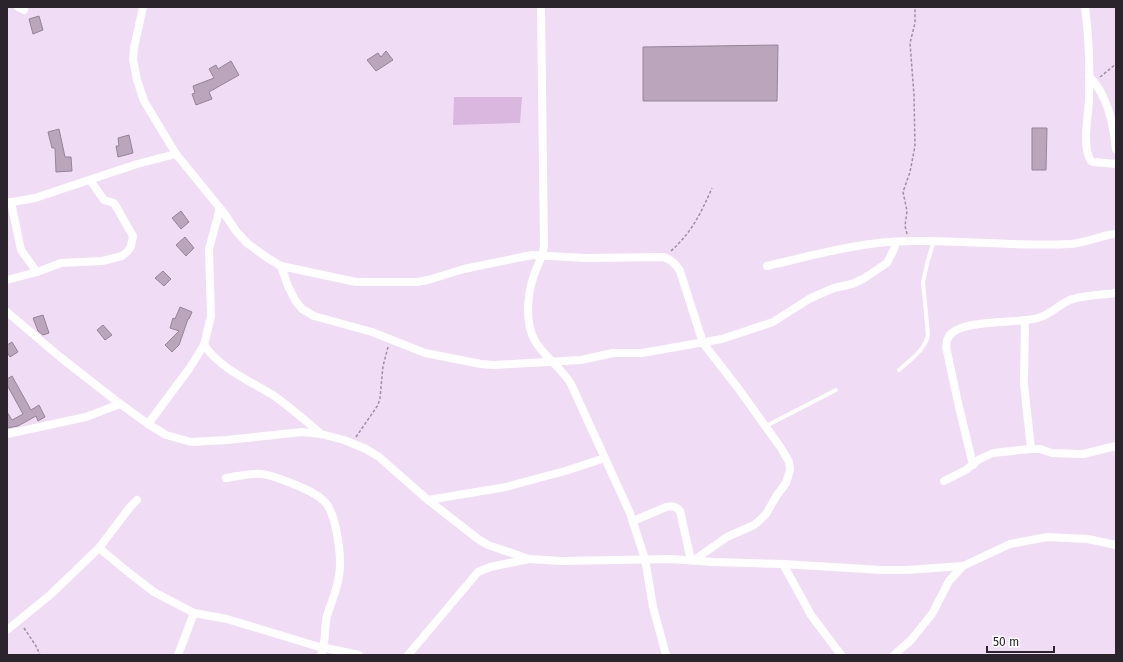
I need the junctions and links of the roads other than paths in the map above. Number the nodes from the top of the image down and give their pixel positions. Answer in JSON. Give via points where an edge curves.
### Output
{"nodes":[{"id":1,"x":143,"y":7,"type":"edge"},
{"id":2,"x":541,"y":7,"type":"edge"},
{"id":3,"x":1085,"y":7,"type":"edge"},
{"id":4,"x":1092,"y":79,"type":"junction"},
{"id":5,"x":1116,"y":149,"type":"edge"},
{"id":6,"x":176,"y":154,"type":"junction"},
{"id":7,"x":1116,"y":164,"type":"edge"},
{"id":8,"x":90,"y":180,"type":"junction"},
{"id":9,"x":9,"y":202,"type":"edge"},
{"id":10,"x":220,"y":208,"type":"junction"},
{"id":11,"x":1116,"y":234,"type":"edge"},
{"id":12,"x":934,"y":241,"type":"junction"},
{"id":13,"x":896,"y":242,"type":"junction"},
{"id":14,"x":543,"y":255,"type":"junction"},
{"id":15,"x":281,"y":266,"type":"junction"},
{"id":16,"x":768,"y":266,"type":"dead end"},
{"id":17,"x":37,"y":272,"type":"junction"},
{"id":18,"x":7,"y":280,"type":"edge"},
{"id":19,"x":1116,"y":293,"type":"edge"},
{"id":20,"x":7,"y":312,"type":"edge"},
{"id":21,"x":1025,"y":320,"type":"junction"},
{"id":22,"x":703,"y":343,"type":"junction"},
{"id":23,"x":204,"y":345,"type":"junction"},
{"id":24,"x":553,"y":361,"type":"junction"},
{"id":25,"x":899,"y":370,"type":"dead end"},
{"id":26,"x":836,"y":390,"type":"dead end"},
{"id":27,"x":120,"y":404,"type":"junction"},
{"id":28,"x":148,"y":424,"type":"junction"},
{"id":29,"x":766,"y":426,"type":"junction"},
{"id":30,"x":7,"y":434,"type":"edge"},
{"id":31,"x":321,"y":434,"type":"junction"},
{"id":32,"x":1116,"y":446,"type":"edge"},
{"id":33,"x":1031,"y":448,"type":"junction"},
{"id":34,"x":605,"y":458,"type":"junction"},
{"id":35,"x":973,"y":465,"type":"junction"},
{"id":36,"x":226,"y":478,"type":"dead end"},
{"id":37,"x":944,"y":481,"type":"dead end"},
{"id":38,"x":137,"y":500,"type":"dead end"},
{"id":39,"x":428,"y":500,"type":"junction"},
{"id":40,"x":633,"y":521,"type":"junction"},
{"id":41,"x":1116,"y":545,"type":"edge"},
{"id":42,"x":99,"y":548,"type":"junction"},
{"id":43,"x":529,"y":559,"type":"junction"},
{"id":44,"x":645,"y":559,"type":"junction"},
{"id":45,"x":693,"y":560,"type":"junction"},
{"id":46,"x":782,"y":564,"type":"junction"},
{"id":47,"x":963,"y":566,"type":"junction"},
{"id":48,"x":194,"y":613,"type":"junction"},
{"id":49,"x":7,"y":630,"type":"edge"},
{"id":50,"x":322,"y":651,"type":"edge"},
{"id":51,"x":178,"y":655,"type":"edge"},
{"id":52,"x":359,"y":655,"type":"edge"},
{"id":53,"x":408,"y":655,"type":"edge"},
{"id":54,"x":666,"y":655,"type":"edge"},
{"id":55,"x":841,"y":655,"type":"edge"},
{"id":56,"x":894,"y":655,"type":"edge"}],
"edges":[{"from":1,"to":6,"type":"street","via":[[134,48],[133,67],[144,100]]},
{"from":2,"to":14,"type":"street","via":[[545,231]]},
{"from":3,"to":4,"type":"street"},
{"from":4,"to":5,"type":"street","via":[[1107,105]]},
{"from":4,"to":7,"type":"street","via":[[1086,137],[1087,155],[1093,162]]},
{"from":6,"to":8,"type":"street"},
{"from":6,"to":10,"type":"street"},
{"from":8,"to":9,"type":"street","via":[[36,198]]},
{"from":8,"to":17,"type":"street","via":[[104,200],[114,203],[132,236],[132,246],[122,256],[102,261],[61,263]]},
{"from":9,"to":17,"type":"street","via":[[21,250]]},
{"from":10,"to":15,"type":"street","via":[[240,236]]},
{"from":10,"to":23,"type":"street","via":[[208,249],[210,316]]},
{"from":11,"to":12,"type":"street","via":[[1070,244],[1008,245]]},
{"from":12,"to":13,"type":"street"},
{"from":12,"to":25,"type":"lane","via":[[923,282],[928,335],[926,343]]},
{"from":13,"to":16,"type":"street","via":[[854,247]]},
{"from":13,"to":22,"type":"street","via":[[887,263],[858,282],[820,294],[769,324]]},
{"from":14,"to":15,"type":"street","via":[[464,269],[422,282],[356,282]]},
{"from":14,"to":22,"type":"street","via":[[669,259],[680,271]]},
{"from":14,"to":24,"type":"street","via":[[531,285],[528,322],[535,341],[543,353]]},
{"from":15,"to":24,"type":"street","via":[[295,300],[314,316],[372,332],[425,353],[481,364]]},
{"from":17,"to":18,"type":"street"},
{"from":19,"to":21,"type":"street","via":[[1074,298],[1049,314]]},
{"from":20,"to":27,"type":"street"},
{"from":21,"to":33,"type":"street","via":[[1024,384]]},
{"from":21,"to":35,"type":"street","via":[[994,322],[957,329],[947,339],[946,347]]},
{"from":22,"to":24,"type":"street","via":[[642,353]]},
{"from":22,"to":29,"type":"street"},
{"from":23,"to":28,"type":"street"},
{"from":23,"to":31,"type":"street","via":[[216,360],[282,402]]},
{"from":24,"to":34,"type":"street","via":[[571,384]]},
{"from":26,"to":29,"type":"lane"},
{"from":27,"to":28,"type":"street"},
{"from":27,"to":30,"type":"street","via":[[86,418]]},
{"from":28,"to":31,"type":"street","via":[[166,435],[191,442],[284,433]]},
{"from":29,"to":45,"type":"street","via":[[789,462],[790,470],[786,483],[766,514],[754,525],[727,537]]},
{"from":31,"to":39,"type":"street","via":[[344,440],[378,457]]},
{"from":32,"to":33,"type":"street","via":[[1083,454],[1052,453]]},
{"from":33,"to":35,"type":"street","via":[[993,453]]},
{"from":34,"to":39,"type":"street","via":[[506,487]]},
{"from":34,"to":40,"type":"street"},
{"from":35,"to":37,"type":"street"},
{"from":36,"to":50,"type":"street","via":[[262,474],[304,488],[327,504],[333,517],[340,565],[337,586],[325,625]]},
{"from":38,"to":42,"type":"street"},
{"from":39,"to":43,"type":"street","via":[[488,545]]},
{"from":40,"to":44,"type":"street"},
{"from":40,"to":45,"type":"street","via":[[666,507],[676,507],[680,511]]},
{"from":41,"to":47,"type":"street","via":[[1088,539],[1047,537],[1010,544]]},
{"from":42,"to":48,"type":"street","via":[[154,592]]},
{"from":42,"to":49,"type":"street","via":[[18,623]]},
{"from":43,"to":44,"type":"street"},
{"from":43,"to":53,"type":"street","via":[[478,572]]},
{"from":44,"to":45,"type":"street"},
{"from":44,"to":54,"type":"street","via":[[653,608]]},
{"from":45,"to":46,"type":"street"},
{"from":46,"to":47,"type":"street","via":[[882,570]]},
{"from":46,"to":55,"type":"street","via":[[811,615]]},
{"from":47,"to":56,"type":"street","via":[[949,581],[932,614],[911,640]]},
{"from":48,"to":50,"type":"street","via":[[227,619]]},
{"from":48,"to":51,"type":"street"},
{"from":50,"to":52,"type":"street"}]}
